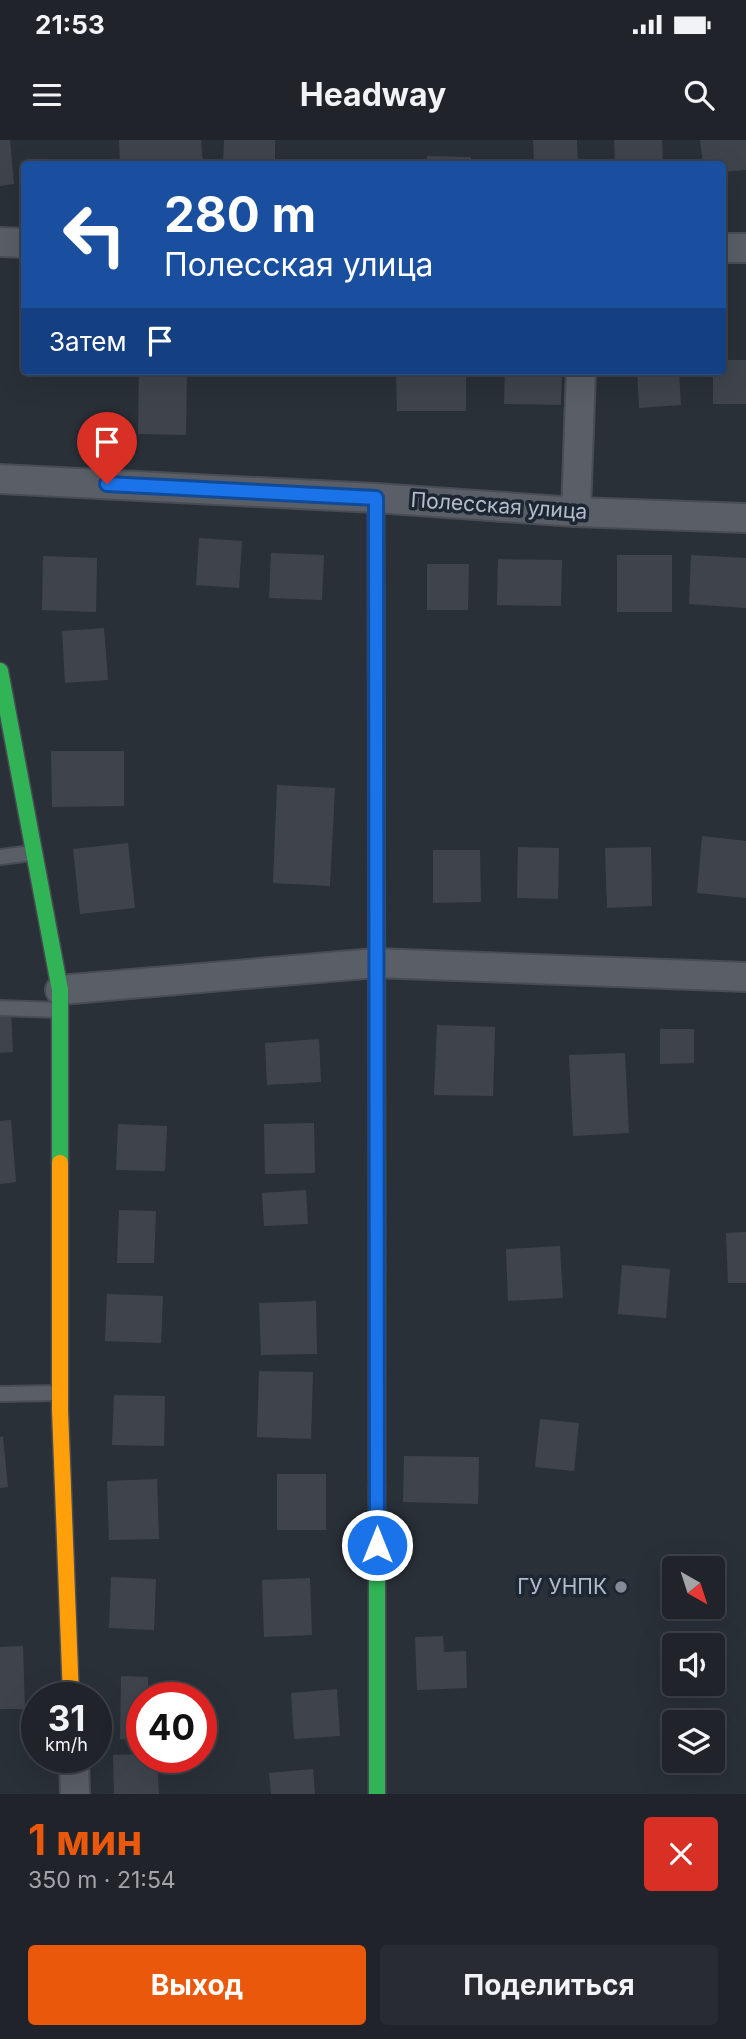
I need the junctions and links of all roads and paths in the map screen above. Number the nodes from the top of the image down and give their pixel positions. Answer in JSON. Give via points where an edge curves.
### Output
{"nodes":[{"id":1,"x":0,"y":242,"type":"edge"},
{"id":2,"x":21,"y":243,"type":"edge"},
{"id":3,"x":746,"y":247,"type":"edge"},
{"id":4,"x":726,"y":248,"type":"edge"},
{"id":5,"x":581,"y":375,"type":"edge"},
{"id":6,"x":0,"y":479,"type":"edge"},
{"id":7,"x":376,"y":498,"type":"junction"},
{"id":8,"x":576,"y":512,"type":"junction"},
{"id":9,"x":746,"y":518,"type":"edge"},
{"id":10,"x":0,"y":671,"type":"edge"},
{"id":11,"x":34,"y":853,"type":"junction"},
{"id":12,"x":0,"y":857,"type":"edge"},
{"id":13,"x":376,"y":963,"type":"junction"},
{"id":14,"x":746,"y":977,"type":"edge"},
{"id":15,"x":60,"y":1000,"type":"junction"},
{"id":16,"x":0,"y":1008,"type":"edge"},
{"id":17,"x":60,"y":1393,"type":"junction"},
{"id":18,"x":0,"y":1394,"type":"edge"},
{"id":19,"x":70,"y":1682,"type":"edge"},
{"id":20,"x":74,"y":1773,"type":"edge"},
{"id":21,"x":75,"y":1794,"type":"edge"},
{"id":22,"x":377,"y":1794,"type":"edge"}],
"edges":[{"from":1,"to":2,"type":"street"},
{"from":3,"to":4,"type":"street"},
{"from":5,"to":8,"type":"street"},
{"from":6,"to":7,"type":"street","name":"Полесская улица"},
{"from":7,"to":8,"type":"street","name":"Полесская улица"},
{"from":7,"to":13,"type":"street"},
{"from":8,"to":9,"type":"street","name":"Полесская улица"},
{"from":10,"to":11,"type":"street"},
{"from":11,"to":12,"type":"lane"},
{"from":11,"to":15,"type":"street"},
{"from":13,"to":14,"type":"street"},
{"from":13,"to":15,"type":"street"},
{"from":13,"to":22,"type":"street"},
{"from":15,"to":16,"type":"lane"},
{"from":15,"to":17,"type":"street"},
{"from":17,"to":18,"type":"lane"},
{"from":17,"to":19,"type":"street"},
{"from":20,"to":21,"type":"street"}]}
